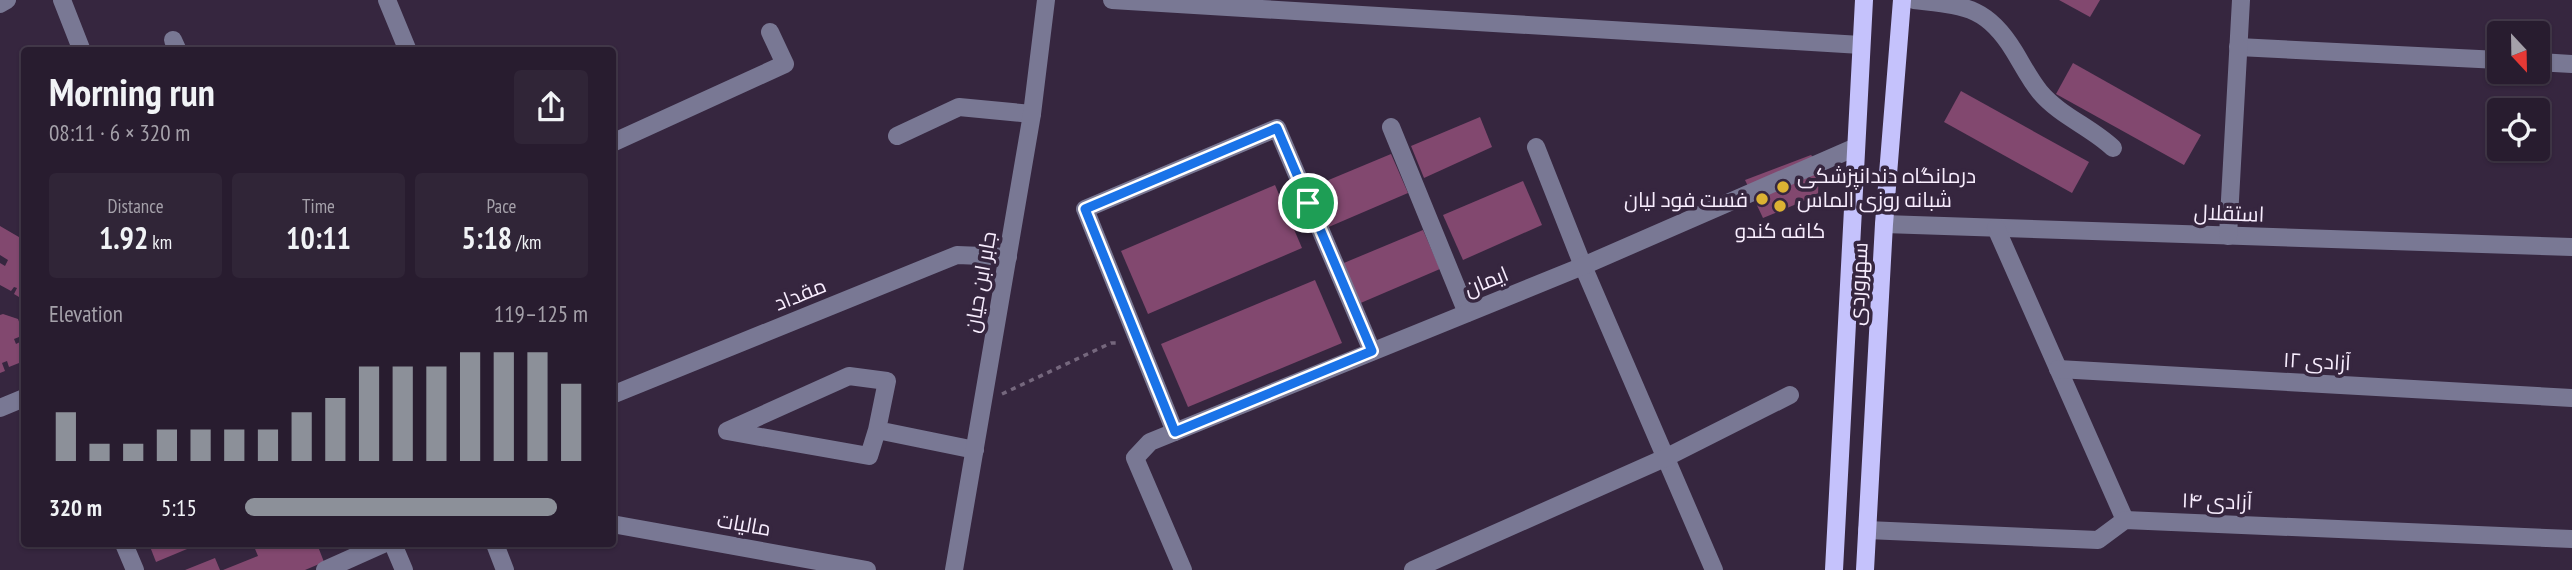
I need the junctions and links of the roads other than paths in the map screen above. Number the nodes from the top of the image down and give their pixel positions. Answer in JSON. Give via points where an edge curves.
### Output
{"nodes":[{"id":1,"x":7,"y":0,"type":"edge"},
{"id":2,"x":62,"y":0,"type":"edge"},
{"id":3,"x":387,"y":0,"type":"edge"},
{"id":4,"x":1046,"y":0,"type":"edge"},
{"id":5,"x":1112,"y":0,"type":"edge"},
{"id":6,"x":1864,"y":0,"type":"edge"},
{"id":7,"x":1902,"y":0,"type":"edge"},
{"id":8,"x":1914,"y":0,"type":"edge"},
{"id":9,"x":2241,"y":0,"type":"edge"},
{"id":10,"x":0,"y":4,"type":"edge"},
{"id":11,"x":1355,"y":7,"type":"edge"},
{"id":12,"x":770,"y":32,"type":"dead end"},
{"id":13,"x":1861,"y":45,"type":"junction"},
{"id":14,"x":80,"y":47,"type":"edge"},
{"id":15,"x":406,"y":47,"type":"edge"},
{"id":16,"x":2238,"y":47,"type":"junction"},
{"id":17,"x":2487,"y":59,"type":"edge"},
{"id":18,"x":2550,"y":63,"type":"edge"},
{"id":19,"x":2572,"y":64,"type":"edge"},
{"id":20,"x":1032,"y":114,"type":"junction"},
{"id":21,"x":1391,"y":127,"type":"dead end"},
{"id":22,"x":897,"y":136,"type":"dead end"},
{"id":23,"x":616,"y":141,"type":"edge"},
{"id":24,"x":1536,"y":147,"type":"dead end"},
{"id":25,"x":1856,"y":147,"type":"junction"},
{"id":26,"x":2113,"y":148,"type":"dead end"},
{"id":27,"x":1884,"y":224,"type":"junction"},
{"id":28,"x":1996,"y":228,"type":"junction"},
{"id":29,"x":2228,"y":236,"type":"junction"},
{"id":30,"x":2572,"y":247,"type":"edge"},
{"id":31,"x":1008,"y":257,"type":"junction"},
{"id":32,"x":1583,"y":266,"type":"junction"},
{"id":33,"x":1468,"y":313,"type":"junction"},
{"id":34,"x":1372,"y":351,"type":"junction"},
{"id":35,"x":2058,"y":369,"type":"junction"},
{"id":36,"x":616,"y":393,"type":"edge"},
{"id":37,"x":1790,"y":395,"type":"dead end"},
{"id":38,"x":2572,"y":398,"type":"edge"},
{"id":39,"x":21,"y":399,"type":"edge"},
{"id":40,"x":0,"y":408,"type":"edge"},
{"id":41,"x":877,"y":430,"type":"junction"},
{"id":42,"x":1175,"y":432,"type":"junction"},
{"id":43,"x":975,"y":450,"type":"junction"},
{"id":44,"x":1667,"y":457,"type":"junction"},
{"id":45,"x":2125,"y":520,"type":"junction"},
{"id":46,"x":616,"y":525,"type":"edge"},
{"id":47,"x":1867,"y":530,"type":"junction"},
{"id":48,"x":2572,"y":539,"type":"edge"},
{"id":49,"x":125,"y":547,"type":"edge"},
{"id":50,"x":376,"y":547,"type":"edge"},
{"id":51,"x":394,"y":547,"type":"edge"},
{"id":52,"x":496,"y":547,"type":"edge"},
{"id":53,"x":1450,"y":563,"type":"edge"},
{"id":54,"x":135,"y":570,"type":"edge"},
{"id":55,"x":325,"y":570,"type":"edge"},
{"id":56,"x":404,"y":570,"type":"edge"},
{"id":57,"x":505,"y":570,"type":"edge"},
{"id":58,"x":867,"y":570,"type":"edge"},
{"id":59,"x":954,"y":570,"type":"edge"},
{"id":60,"x":1183,"y":570,"type":"edge"},
{"id":61,"x":1413,"y":570,"type":"edge"},
{"id":62,"x":1714,"y":570,"type":"edge"},
{"id":63,"x":1834,"y":570,"type":"edge"},
{"id":64,"x":1865,"y":570,"type":"edge"}],
"edges":[{"from":1,"to":10,"type":"street"},
{"from":2,"to":14,"type":"street"},
{"from":3,"to":15,"type":"street"},
{"from":4,"to":20,"type":"street","name":"جابر ابن حیان"},
{"from":5,"to":11,"type":"street"},
{"from":6,"to":13,"type":"main road","name":"سهروردی"},
{"from":7,"to":27,"type":"main road","name":"سهروردی"},
{"from":8,"to":26,"type":"street","via":[[1966,6],[1983,15],[2004,34],[2039,92]]},
{"from":9,"to":16,"type":"street"},
{"from":11,"to":13,"type":"street"},
{"from":12,"to":23,"type":"street","via":[[785,64]]},
{"from":13,"to":25,"type":"main road","name":"سهروردی"},
{"from":16,"to":17,"type":"street"},
{"from":16,"to":29,"type":"street"},
{"from":18,"to":19,"type":"street"},
{"from":20,"to":22,"type":"street","via":[[959,107]]},
{"from":20,"to":31,"type":"street","name":"جابر ابن حیان"},
{"from":21,"to":33,"type":"street"},
{"from":24,"to":32,"type":"street"},
{"from":25,"to":32,"type":"street","name":"ایمان"},
{"from":25,"to":63,"type":"main road","name":"سهروردی"},
{"from":27,"to":28,"type":"street","name":"استقلال"},
{"from":27,"to":47,"type":"main road","name":"سهروردی"},
{"from":28,"to":29,"type":"street","name":"استقلال"},
{"from":28,"to":35,"type":"street"},
{"from":29,"to":30,"type":"street","name":"استقلال"},
{"from":31,"to":36,"type":"street","name":"مقداد","via":[[957,255]]},
{"from":31,"to":43,"type":"street","name":"جابر ابن حیان"},
{"from":32,"to":33,"type":"street","name":"ایمان"},
{"from":32,"to":44,"type":"street"},
{"from":33,"to":34,"type":"street","name":"ایمان"},
{"from":34,"to":42,"type":"street","name":"ایمان"},
{"from":34,"to":42,"type":"street","via":[[1277,128],[1085,209]]},
{"from":35,"to":38,"type":"street","name":"آزادی ۱۲"},
{"from":35,"to":45,"type":"street"},
{"from":37,"to":44,"type":"street"},
{"from":39,"to":40,"type":"street"},
{"from":41,"to":41,"type":"street","via":[[869,456],[727,431],[849,376],[887,381]]},
{"from":41,"to":43,"type":"street"},
{"from":42,"to":60,"type":"street","name":"ایمان","via":[[1150,442],[1135,458]]},
{"from":43,"to":59,"type":"street","name":"جابر ابن حیان"},
{"from":44,"to":53,"type":"street"},
{"from":44,"to":62,"type":"street"},
{"from":45,"to":47,"type":"street","via":[[2098,540]]},
{"from":45,"to":48,"type":"street","name":"آزادی ۱۴"},
{"from":46,"to":58,"type":"street","name":"مالیات"},
{"from":47,"to":64,"type":"main road","name":"سهروردی"},
{"from":49,"to":54,"type":"street"},
{"from":50,"to":55,"type":"street"},
{"from":51,"to":56,"type":"street"},
{"from":52,"to":57,"type":"street"},
{"from":53,"to":61,"type":"street"}]}
